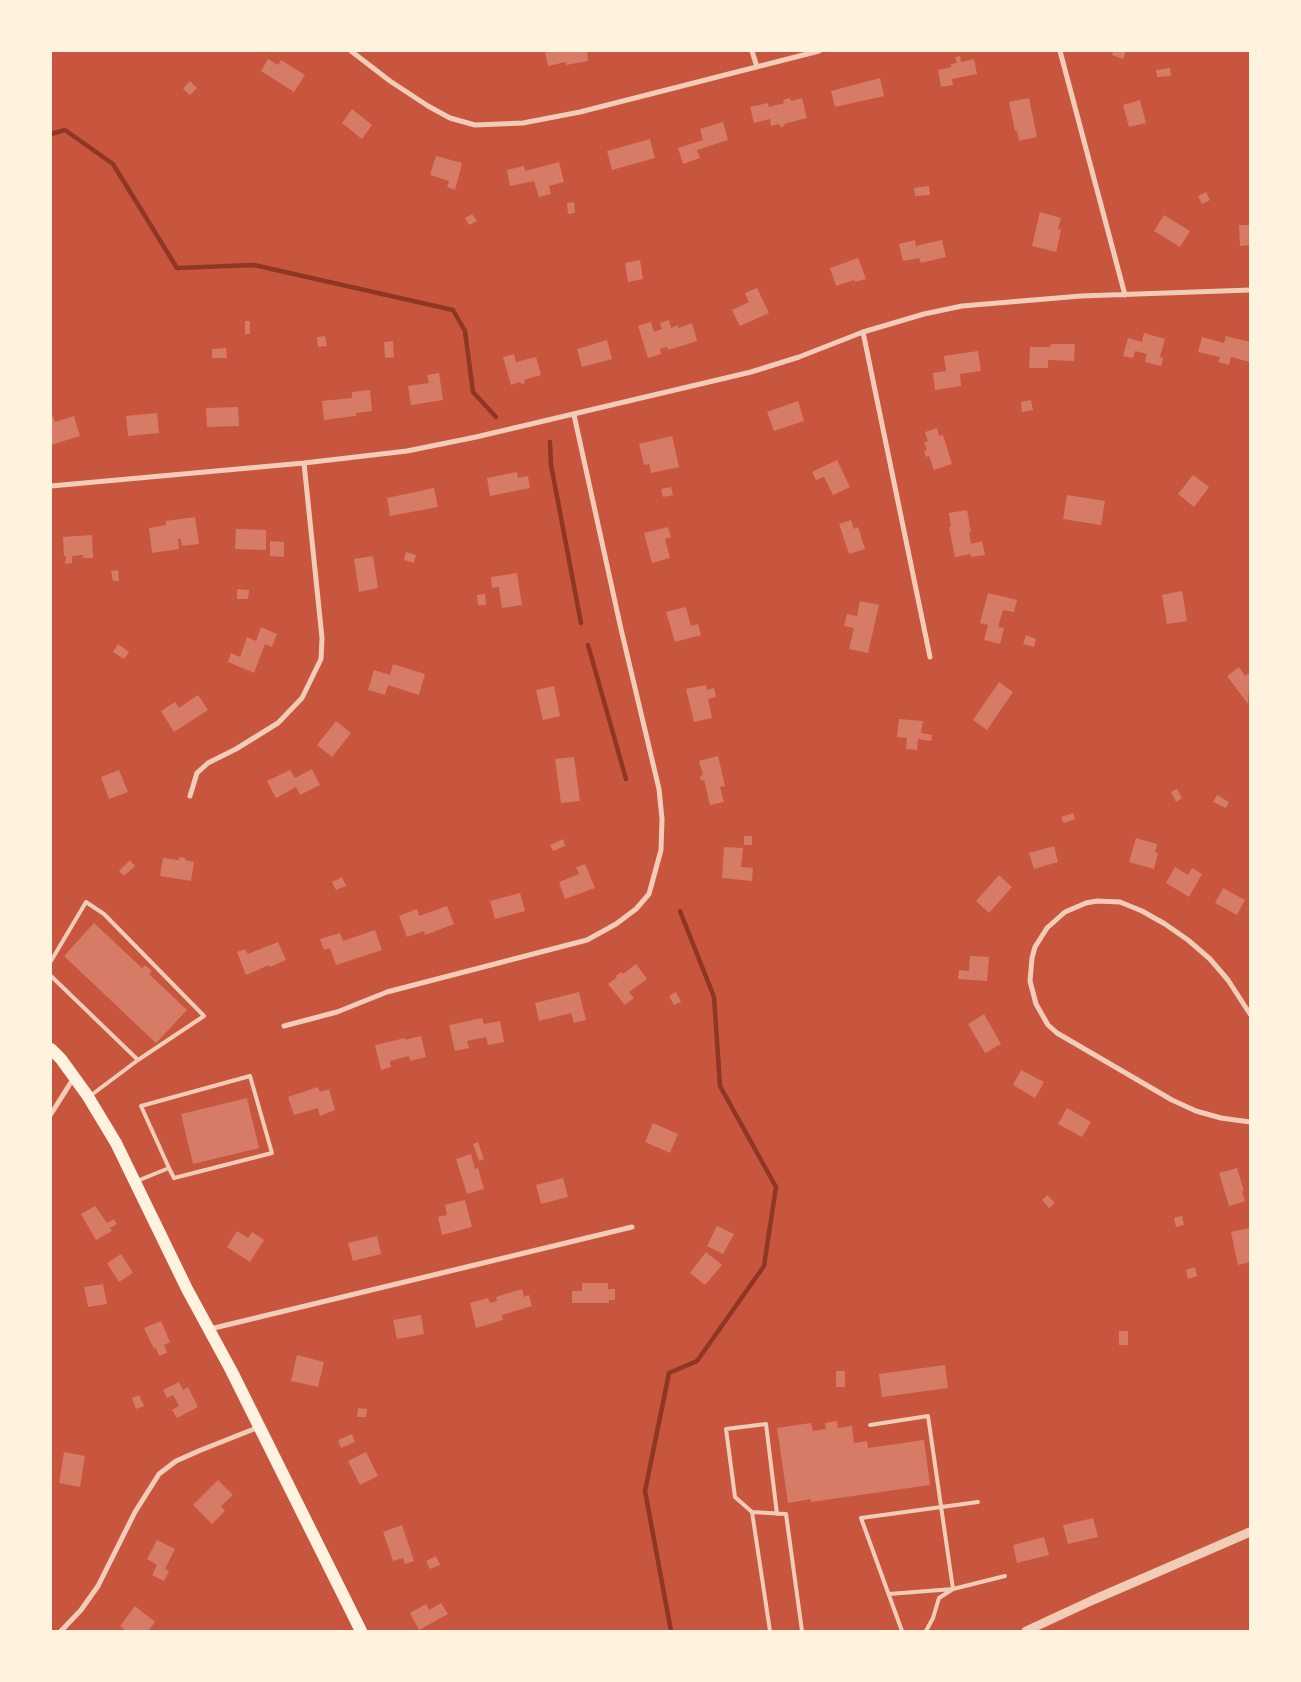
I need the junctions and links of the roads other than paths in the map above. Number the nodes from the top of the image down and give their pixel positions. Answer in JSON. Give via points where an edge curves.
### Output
{"nodes":[{"id":1,"x":351,"y":51,"type":"edge"},
{"id":2,"x":752,"y":51,"type":"edge"},
{"id":3,"x":819,"y":51,"type":"edge"},
{"id":4,"x":1060,"y":51,"type":"edge"},
{"id":5,"x":757,"y":67,"type":"junction"},
{"id":6,"x":1250,"y":290,"type":"edge"},
{"id":7,"x":1125,"y":295,"type":"junction"},
{"id":8,"x":863,"y":332,"type":"junction"},
{"id":9,"x":574,"y":414,"type":"junction"},
{"id":10,"x":304,"y":463,"type":"junction"},
{"id":11,"x":51,"y":486,"type":"edge"},
{"id":12,"x":930,"y":657,"type":"dead end"},
{"id":13,"x":190,"y":796,"type":"dead end"},
{"id":14,"x":51,"y":961,"type":"edge"},
{"id":15,"x":51,"y":976,"type":"edge"},
{"id":16,"x":1250,"y":1014,"type":"edge"},
{"id":17,"x":284,"y":1026,"type":"dead end"},
{"id":18,"x":51,"y":1049,"type":"edge"},
{"id":19,"x":138,"y":1060,"type":"junction"},
{"id":20,"x":74,"y":1077,"type":"junction"},
{"id":21,"x":89,"y":1097,"type":"junction"},
{"id":22,"x":51,"y":1114,"type":"edge"},
{"id":23,"x":1250,"y":1122,"type":"edge"},
{"id":24,"x":169,"y":1168,"type":"junction"},
{"id":25,"x":135,"y":1182,"type":"junction"},
{"id":26,"x":632,"y":1227,"type":"dead end"},
{"id":27,"x":209,"y":1329,"type":"junction"},
{"id":28,"x":870,"y":1425,"type":"dead end"},
{"id":29,"x":259,"y":1427,"type":"junction"},
{"id":30,"x":978,"y":1502,"type":"dead end"},
{"id":31,"x":941,"y":1506,"type":"junction"},
{"id":32,"x":752,"y":1512,"type":"junction"},
{"id":33,"x":777,"y":1514,"type":"junction"},
{"id":34,"x":1250,"y":1532,"type":"edge"},
{"id":35,"x":1005,"y":1576,"type":"dead end"},
{"id":36,"x":953,"y":1589,"type":"junction"},
{"id":37,"x":889,"y":1594,"type":"junction"},
{"id":38,"x":61,"y":1631,"type":"edge"},
{"id":39,"x":361,"y":1631,"type":"edge"},
{"id":40,"x":770,"y":1631,"type":"edge"},
{"id":41,"x":802,"y":1631,"type":"edge"},
{"id":42,"x":902,"y":1631,"type":"edge"},
{"id":43,"x":926,"y":1631,"type":"edge"},
{"id":44,"x":1026,"y":1631,"type":"edge"}],
"edges":[{"from":1,"to":5,"type":"street","via":[[428,106],[450,118],[475,125],[523,123],[580,112]]},
{"from":2,"to":5,"type":"street"},
{"from":3,"to":5,"type":"street"},
{"from":4,"to":7,"type":"street"},
{"from":6,"to":7,"type":"street"},
{"from":7,"to":8,"type":"street","via":[[962,306]]},
{"from":8,"to":9,"type":"street","via":[[751,372]]},
{"from":8,"to":12,"type":"street"},
{"from":9,"to":10,"type":"street","via":[[407,451]]},
{"from":9,"to":17,"type":"street","via":[[659,789],[661,850],[649,894],[616,924],[587,940],[387,992],[337,1012]]},
{"from":10,"to":11,"type":"street"},
{"from":10,"to":13,"type":"street","via":[[322,638],[321,659],[302,698],[278,723],[208,763],[197,773]]},
{"from":14,"to":19,"type":"lane","via":[[86,902],[104,914],[204,1016]]},
{"from":15,"to":19,"type":"lane"},
{"from":16,"to":23,"type":"street","via":[[1228,980],[1188,940],[1165,924],[1120,902],[1097,901],[1064,912],[1047,928],[1035,947],[1030,982],[1034,999],[1041,1015],[1057,1033],[1172,1100],[1196,1111]]},
{"from":18,"to":20,"type":"main road"},
{"from":19,"to":21,"type":"lane"},
{"from":20,"to":21,"type":"main road"},
{"from":20,"to":22,"type":"street"},
{"from":21,"to":25,"type":"main road"},
{"from":24,"to":24,"type":"lane","via":[[141,1106],[250,1076],[272,1153],[174,1178]]},
{"from":24,"to":25,"type":"lane"},
{"from":25,"to":27,"type":"main road"},
{"from":26,"to":27,"type":"street"},
{"from":27,"to":29,"type":"main road"},
{"from":28,"to":31,"type":"lane","via":[[928,1416]]},
{"from":29,"to":38,"type":"street","via":[[176,1461],[159,1474],[135,1512],[98,1586]]},
{"from":29,"to":39,"type":"main road"},
{"from":30,"to":31,"type":"lane"},
{"from":31,"to":36,"type":"lane"},
{"from":31,"to":37,"type":"lane","via":[[861,1518]]},
{"from":32,"to":33,"type":"lane"},
{"from":32,"to":33,"type":"lane","via":[[735,1497],[726,1429],[766,1424]]},
{"from":32,"to":40,"type":"lane"},
{"from":33,"to":41,"type":"lane","via":[[786,1514]]},
{"from":34,"to":44,"type":"street"},
{"from":35,"to":36,"type":"lane"},
{"from":36,"to":37,"type":"lane"},
{"from":36,"to":43,"type":"lane","via":[[939,1598]]},
{"from":37,"to":42,"type":"lane"}]}
